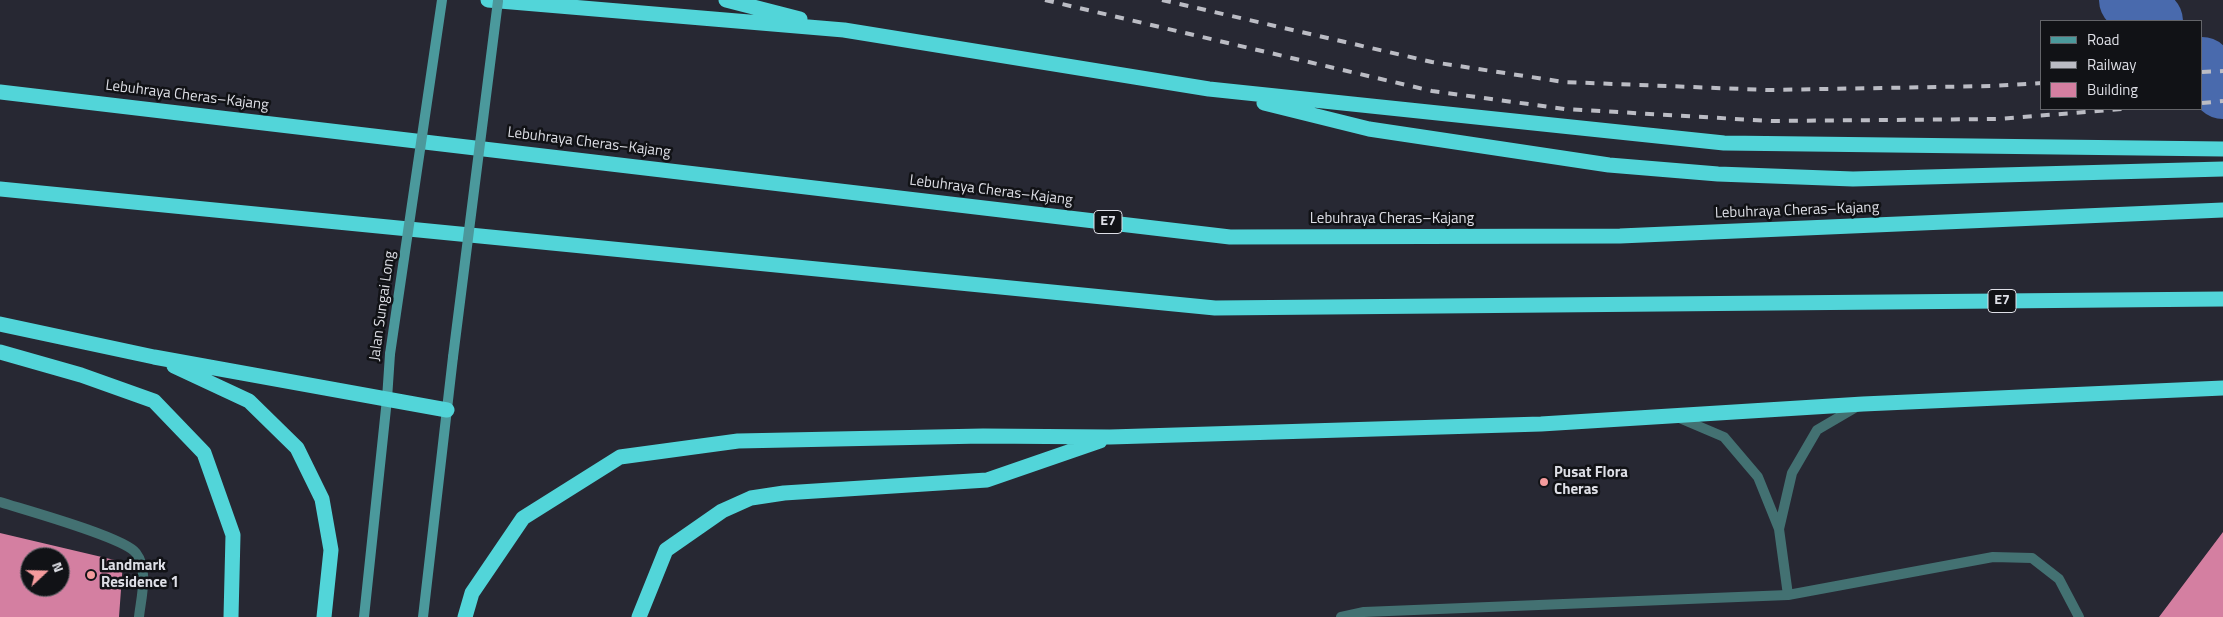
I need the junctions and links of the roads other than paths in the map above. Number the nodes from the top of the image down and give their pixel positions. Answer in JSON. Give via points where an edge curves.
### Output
{"nodes":[{"id":1,"x":442,"y":0,"type":"edge"},
{"id":2,"x":726,"y":0,"type":"edge"},
{"id":3,"x":493,"y":1,"type":"edge"},
{"id":4,"x":844,"y":30,"type":"junction"},
{"id":5,"x":1209,"y":89,"type":"junction"},
{"id":6,"x":0,"y":92,"type":"edge"},
{"id":7,"x":2222,"y":149,"type":"edge"},
{"id":8,"x":2223,"y":169,"type":"edge"},
{"id":9,"x":0,"y":189,"type":"edge"},
{"id":10,"x":2223,"y":210,"type":"edge"},
{"id":11,"x":2223,"y":299,"type":"edge"},
{"id":12,"x":0,"y":324,"type":"edge"},
{"id":13,"x":0,"y":352,"type":"edge"},
{"id":14,"x":154,"y":357,"type":"junction"},
{"id":15,"x":2223,"y":388,"type":"edge"},
{"id":16,"x":388,"y":399,"type":"junction"},
{"id":17,"x":1863,"y":404,"type":"junction"},
{"id":18,"x":447,"y":410,"type":"junction"},
{"id":19,"x":1674,"y":416,"type":"junction"},
{"id":20,"x":1110,"y":438,"type":"junction"},
{"id":21,"x":0,"y":502,"type":"edge"},
{"id":22,"x":1779,"y":529,"type":"junction"},
{"id":23,"x":1788,"y":596,"type":"junction"},
{"id":24,"x":139,"y":617,"type":"edge"},
{"id":25,"x":231,"y":617,"type":"edge"},
{"id":26,"x":324,"y":617,"type":"edge"},
{"id":27,"x":364,"y":617,"type":"edge"},
{"id":28,"x":423,"y":617,"type":"edge"},
{"id":29,"x":465,"y":617,"type":"edge"},
{"id":30,"x":639,"y":617,"type":"edge"},
{"id":31,"x":1341,"y":617,"type":"edge"},
{"id":32,"x":2079,"y":617,"type":"edge"}],
"edges":[{"from":1,"to":16,"type":"street","name":"Jalan Sungai Long","bridge":true,"via":[[390,354]]},
{"from":2,"to":4,"type":"highway"},
{"from":3,"to":4,"type":"highway"},
{"from":3,"to":18,"type":"street","bridge":true},
{"from":4,"to":5,"type":"highway"},
{"from":5,"to":7,"type":"highway","via":[[1724,143]]},
{"from":5,"to":8,"type":"highway","via":[[1369,129],[1629,167],[1853,179]]},
{"from":6,"to":10,"type":"highway","name":"Lebuhraya Cheras–Kajang","number":"E7","via":[[1230,237],[1620,236]]},
{"from":9,"to":11,"type":"highway","number":"E7","via":[[1215,308]]},
{"from":12,"to":14,"type":"highway"},
{"from":13,"to":25,"type":"highway","via":[[82,375],[154,401],[204,453],[233,535]]},
{"from":14,"to":16,"type":"highway"},
{"from":14,"to":26,"type":"highway","via":[[249,400],[296,448],[322,499],[331,550]]},
{"from":15,"to":17,"type":"highway"},
{"from":16,"to":18,"type":"highway"},
{"from":16,"to":27,"type":"street","name":"Jalan Sungai Long"},
{"from":17,"to":19,"type":"highway"},
{"from":17,"to":22,"type":"lane","via":[[1817,430],[1792,473]]},
{"from":18,"to":28,"type":"street"},
{"from":19,"to":20,"type":"highway"},
{"from":19,"to":22,"type":"lane","via":[[1724,437],[1758,477]]},
{"from":20,"to":29,"type":"highway","via":[[982,436],[738,441],[620,457],[523,518],[472,593]]},
{"from":20,"to":30,"type":"highway","via":[[986,480],[750,498],[722,510],[666,550]]},
{"from":21,"to":24,"type":"lane","via":[[116,539],[136,553],[143,573]]},
{"from":22,"to":23,"type":"lane"},
{"from":23,"to":31,"type":"lane","via":[[1364,612]]},
{"from":23,"to":32,"type":"lane","via":[[1993,557],[2032,558],[2059,579]]}]}
